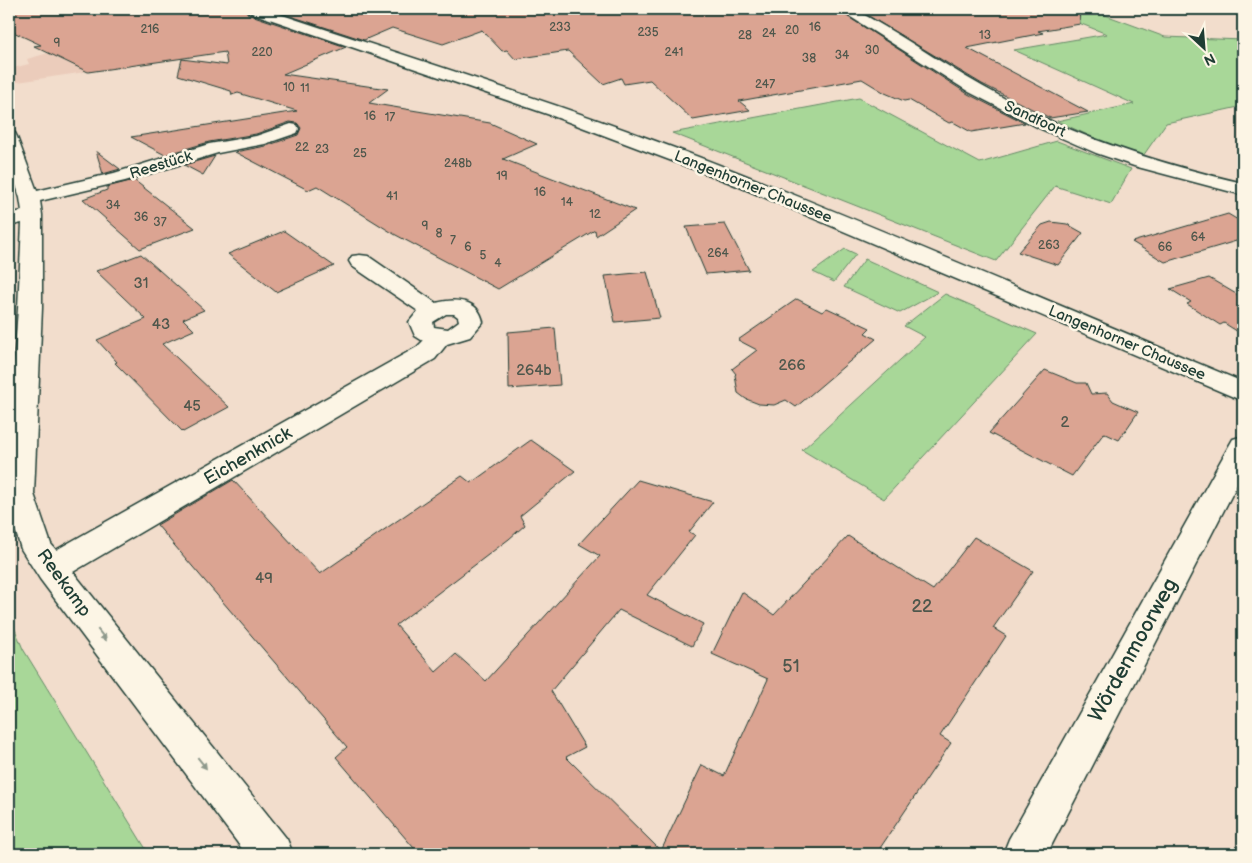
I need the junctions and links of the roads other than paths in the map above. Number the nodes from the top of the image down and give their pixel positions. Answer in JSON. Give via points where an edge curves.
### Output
{"nodes":[{"id":1,"x":253,"y":9,"type":"edge"},
{"id":2,"x":844,"y":9,"type":"edge"},
{"id":3,"x":291,"y":129,"type":"dead end"},
{"id":4,"x":9,"y":137,"type":"edge"},
{"id":5,"x":1243,"y":189,"type":"edge"},
{"id":6,"x":24,"y":211,"type":"edge"},
{"id":7,"x":360,"y":262,"type":"dead end"},
{"id":8,"x":433,"y":311,"type":"junction"},
{"id":9,"x":440,"y":337,"type":"junction"},
{"id":10,"x":1243,"y":392,"type":"edge"},
{"id":11,"x":1243,"y":446,"type":"edge"},
{"id":12,"x":51,"y":569,"type":"junction"},
{"id":13,"x":272,"y":854,"type":"edge"},
{"id":14,"x":1024,"y":854,"type":"edge"}],
"edges":[{"from":1,"to":10,"type":"street","name":"Langenhorner Chaussee","via":[[667,151]]},
{"from":2,"to":5,"type":"street","name":"Sandfoort","via":[[874,24],[984,94],[1055,129],[1140,162]]},
{"from":3,"to":6,"type":"street","name":"Reestück","via":[[259,140],[215,148]]},
{"from":4,"to":6,"type":"street","name":"Reekamp"},
{"from":6,"to":12,"type":"street","name":"Reekamp","via":[[29,337],[19,494],[37,549]]},
{"from":7,"to":8,"type":"street"},
{"from":8,"to":9,"type":"street","via":[[423,318],[421,327],[428,334]]},
{"from":8,"to":9,"type":"street","via":[[456,307],[471,317],[469,327],[464,331]]},
{"from":9,"to":12,"type":"street","name":"Eichenknick","via":[[426,353]]},
{"from":11,"to":14,"type":"street","name":"Wördenmoorweg"},
{"from":12,"to":13,"type":"street","name":"Reekamp","one_way":true}]}
